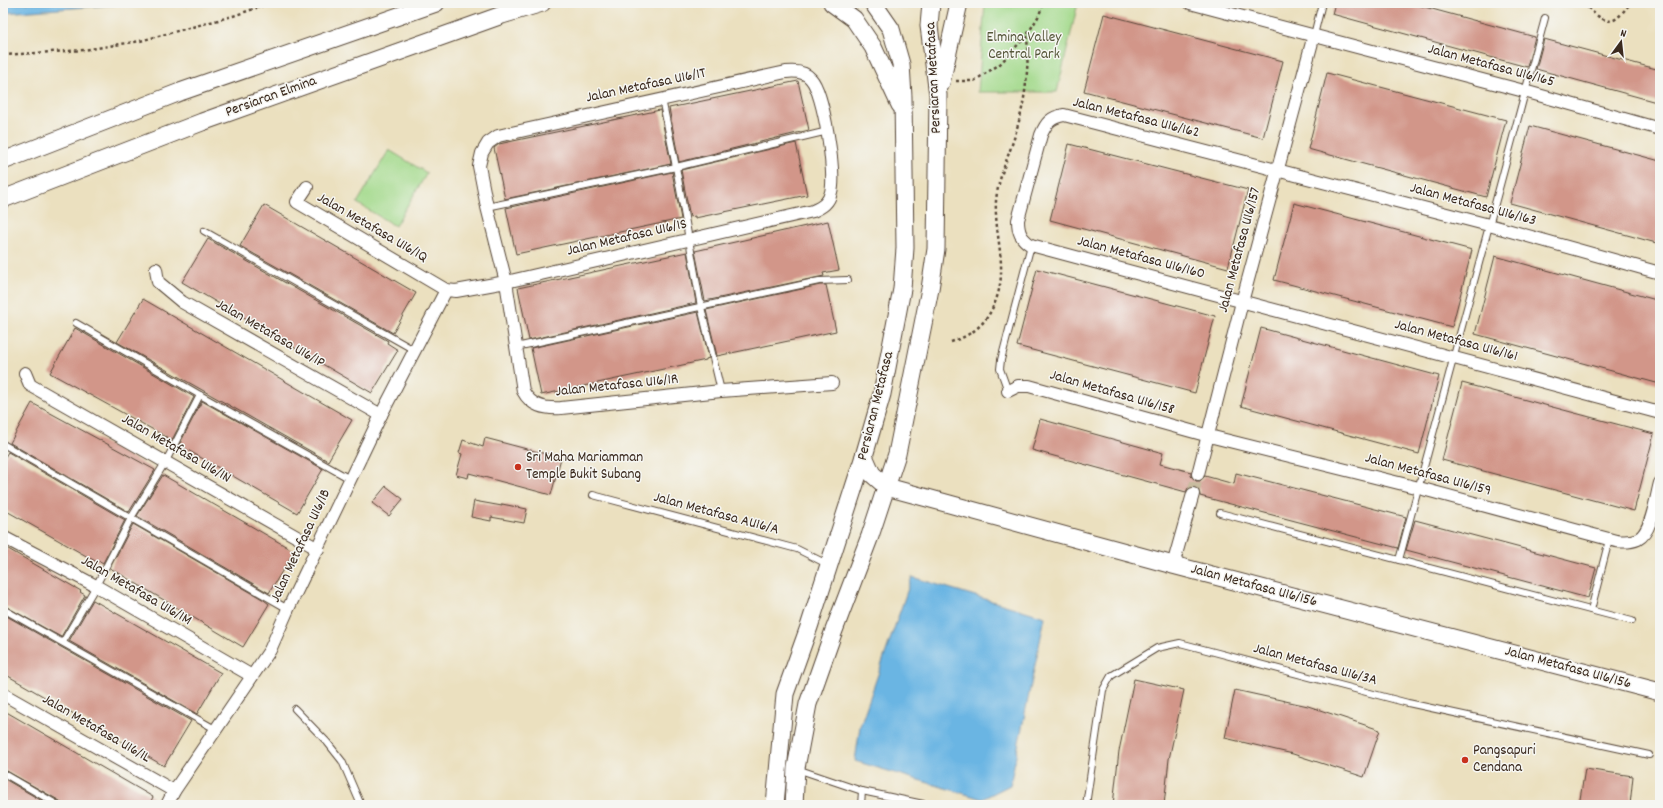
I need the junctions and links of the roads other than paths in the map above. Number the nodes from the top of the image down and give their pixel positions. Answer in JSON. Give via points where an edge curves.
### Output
{"nodes":[{"id":1,"x":436,"y":3,"type":"edge"},
{"id":2,"x":542,"y":3,"type":"edge"},
{"id":3,"x":832,"y":3,"type":"edge"},
{"id":4,"x":873,"y":3,"type":"edge"},
{"id":5,"x":931,"y":3,"type":"edge"},
{"id":6,"x":959,"y":3,"type":"edge"},
{"id":7,"x":1190,"y":3,"type":"edge"},
{"id":8,"x":1322,"y":3,"type":"edge"},
{"id":9,"x":1545,"y":18,"type":"dead end"},
{"id":10,"x":1314,"y":35,"type":"junction"},
{"id":11,"x":1524,"y":91,"type":"junction"},
{"id":12,"x":938,"y":95,"type":"junction"},
{"id":13,"x":662,"y":99,"type":"junction"},
{"id":14,"x":902,"y":111,"type":"junction"},
{"id":15,"x":1660,"y":129,"type":"edge"},
{"id":16,"x":828,"y":131,"type":"junction"},
{"id":17,"x":3,"y":161,"type":"edge"},
{"id":18,"x":676,"y":167,"type":"junction"},
{"id":19,"x":1277,"y":171,"type":"junction"},
{"id":20,"x":307,"y":187,"type":"dead end"},
{"id":21,"x":3,"y":199,"type":"edge"},
{"id":22,"x":487,"y":207,"type":"junction"},
{"id":23,"x":813,"y":211,"type":"joint"},
{"id":24,"x":1489,"y":225,"type":"junction"},
{"id":25,"x":204,"y":231,"type":"dead end"},
{"id":26,"x":690,"y":240,"type":"junction"},
{"id":27,"x":1031,"y":245,"type":"junction"},
{"id":28,"x":156,"y":269,"type":"dead end"},
{"id":29,"x":1660,"y":273,"type":"edge"},
{"id":30,"x":848,"y":280,"type":"dead end"},
{"id":31,"x":506,"y":282,"type":"junction"},
{"id":32,"x":446,"y":290,"type":"junction"},
{"id":33,"x":1242,"y":302,"type":"junction"},
{"id":34,"x":701,"y":307,"type":"junction"},
{"id":35,"x":76,"y":323,"type":"dead end"},
{"id":36,"x":516,"y":347,"type":"junction"},
{"id":37,"x":414,"y":350,"type":"junction"},
{"id":38,"x":1453,"y":356,"type":"junction"},
{"id":39,"x":25,"y":373,"type":"dead end"},
{"id":40,"x":832,"y":383,"type":"dead end"},
{"id":41,"x":721,"y":391,"type":"junction"},
{"id":42,"x":1008,"y":391,"type":"joint"},
{"id":43,"x":200,"y":395,"type":"junction"},
{"id":44,"x":1660,"y":413,"type":"edge"},
{"id":45,"x":381,"y":415,"type":"junction"},
{"id":46,"x":1209,"y":436,"type":"junction"},
{"id":47,"x":3,"y":444,"type":"edge"},
{"id":48,"x":864,"y":456,"type":"junction"},
{"id":49,"x":166,"y":461,"type":"junction"},
{"id":50,"x":1198,"y":474,"type":"tunnel mouth"},
{"id":51,"x":350,"y":479,"type":"junction"},
{"id":52,"x":1660,"y":483,"type":"edge"},
{"id":53,"x":887,"y":487,"type":"junction"},
{"id":54,"x":1419,"y":488,"type":"junction"},
{"id":55,"x":1193,"y":494,"type":"tunnel mouth"},
{"id":56,"x":594,"y":495,"type":"dead end"},
{"id":57,"x":851,"y":496,"type":"junction"},
{"id":58,"x":1220,"y":513,"type":"dead end"},
{"id":59,"x":131,"y":518,"type":"junction"},
{"id":60,"x":3,"y":537,"type":"edge"},
{"id":61,"x":1610,"y":540,"type":"junction"},
{"id":62,"x":318,"y":549,"type":"junction"},
{"id":63,"x":1399,"y":560,"type":"junction"},
{"id":64,"x":829,"y":564,"type":"junction"},
{"id":65,"x":1173,"y":565,"type":"junction"},
{"id":66,"x":96,"y":586,"type":"junction"},
{"id":67,"x":3,"y":609,"type":"edge"},
{"id":68,"x":288,"y":609,"type":"junction"},
{"id":69,"x":1591,"y":610,"type":"junction"},
{"id":70,"x":1632,"y":621,"type":"dead end"},
{"id":71,"x":63,"y":642,"type":"junction"},
{"id":72,"x":252,"y":676,"type":"junction"},
{"id":73,"x":1660,"y":692,"type":"edge"},
{"id":74,"x":3,"y":694,"type":"edge"},
{"id":75,"x":295,"y":709,"type":"dead end"},
{"id":76,"x":215,"y":729,"type":"junction"},
{"id":77,"x":1649,"y":755,"type":"dead end"},
{"id":78,"x":796,"y":768,"type":"junction"},
{"id":79,"x":3,"y":773,"type":"edge"},
{"id":80,"x":174,"y":791,"type":"junction"},
{"id":81,"x":862,"y":791,"type":"junction"},
{"id":82,"x":58,"y":805,"type":"edge"},
{"id":83,"x":167,"y":805,"type":"edge"},
{"id":84,"x":361,"y":805,"type":"edge"},
{"id":85,"x":775,"y":805,"type":"edge"},
{"id":86,"x":794,"y":805,"type":"edge"},
{"id":87,"x":861,"y":805,"type":"edge"},
{"id":88,"x":928,"y":805,"type":"edge"},
{"id":89,"x":1086,"y":805,"type":"edge"}],
"edges":[{"from":1,"to":17,"type":"main road","via":[[180,92]]},
{"from":2,"to":21,"type":"main road","name":"Persiaran Elmina","via":[[202,122]]},
{"from":3,"to":14,"type":"main road","via":[[854,19],[873,47]]},
{"from":4,"to":14,"type":"main road","name":"Persiaran Metafasa","via":[[891,30],[901,64]]},
{"from":5,"to":12,"type":"main road","name":"Persiaran Metafasa","via":[[929,26]]},
{"from":6,"to":12,"type":"main road"},
{"from":7,"to":10,"type":"street","name":"Jalan Metafasa U16/165"},
{"from":8,"to":10,"type":"lane"},
{"from":9,"to":11,"type":"lane"},
{"from":10,"to":11,"type":"street","name":"Jalan Metafasa U16/165"},
{"from":10,"to":19,"type":"street","name":"Jalan Metafasa U16/157"},
{"from":11,"to":15,"type":"street","name":"Jalan Metafasa U16/165"},
{"from":11,"to":24,"type":"lane"},
{"from":12,"to":53,"type":"main road","name":"Persiaran Metafasa","via":[[936,249],[909,399]]},
{"from":13,"to":16,"type":"street","name":"Jalan Metafasa U16/1T","via":[[786,72],[803,73],[811,78],[816,86]]},
{"from":13,"to":18,"type":"lane"},
{"from":13,"to":22,"type":"street","name":"Jalan Metafasa U16/1T","via":[[498,136],[488,143],[479,166]]},
{"from":14,"to":48,"type":"main road","name":"Persiaran Metafasa","via":[[905,248],[902,289],[882,394]]},
{"from":16,"to":18,"type":"lane"},
{"from":16,"to":23,"type":"street","name":"Jalan Metafasa U16/1T","via":[[833,184],[828,201],[822,208]]},
{"from":18,"to":22,"type":"lane"},
{"from":18,"to":26,"type":"lane"},
{"from":19,"to":24,"type":"street","name":"Jalan Metafasa U16/163"},
{"from":19,"to":27,"type":"street","name":"Jalan Metafasa U16/162","via":[[1064,115],[1054,116],[1041,135],[1018,220],[1021,236]]},
{"from":19,"to":33,"type":"street","name":"Jalan Metafasa U16/157"},
{"from":20,"to":32,"type":"street","name":"Jalan Metafasa U16/1Q","via":[[297,202]]},
{"from":22,"to":31,"type":"street","name":"Jalan Metafasa U16/1T"},
{"from":23,"to":26,"type":"street","name":"Jalan Metafasa U16/1S"},
{"from":24,"to":29,"type":"street","name":"Jalan Metafasa U16/163"},
{"from":24,"to":38,"type":"lane"},
{"from":25,"to":37,"type":"lane"},
{"from":26,"to":31,"type":"street","name":"Jalan Metafasa U16/1S"},
{"from":26,"to":34,"type":"lane"},
{"from":27,"to":33,"type":"street","name":"Jalan Metafasa U16/160"},
{"from":27,"to":42,"type":"lane","via":[[1001,360],[1000,369]]},
{"from":28,"to":45,"type":"street","name":"Jalan Metafasa U16/1P","via":[[158,282],[182,302]]},
{"from":30,"to":34,"type":"lane","via":[[819,280]]},
{"from":31,"to":32,"type":"street","name":"Jalan Metafasa U16/1S","via":[[456,291]]},
{"from":31,"to":36,"type":"street","name":"Jalan Metafasa U16/1R"},
{"from":32,"to":37,"type":"street","name":"Jalan Metafasa U16/1B"},
{"from":33,"to":38,"type":"street","name":"Jalan Metafasa U16/161"},
{"from":33,"to":46,"type":"street","name":"Jalan Metafasa U16/157"},
{"from":34,"to":36,"type":"lane"},
{"from":34,"to":41,"type":"lane"},
{"from":35,"to":43,"type":"lane"},
{"from":36,"to":41,"type":"street","name":"Jalan Metafasa U16/1R","via":[[523,391],[528,400],[549,408]]},
{"from":37,"to":45,"type":"street","name":"Jalan Metafasa U16/1B"},
{"from":38,"to":44,"type":"street","name":"Jalan Metafasa U16/161"},
{"from":38,"to":54,"type":"lane"},
{"from":39,"to":49,"type":"street","name":"Jalan Metafasa U16/1N","via":[[30,385]]},
{"from":40,"to":41,"type":"street","name":"Jalan Metafasa U16/1R"},
{"from":42,"to":46,"type":"street","name":"Jalan Metafasa U16/158","via":[[1018,386],[1029,386]]},
{"from":43,"to":49,"type":"lane"},
{"from":43,"to":51,"type":"lane"},
{"from":45,"to":51,"type":"street","name":"Jalan Metafasa U16/1B"},
{"from":46,"to":50,"type":"street","name":"Jalan Metafasa U16/157"},
{"from":46,"to":54,"type":"street","name":"Jalan Metafasa U16/159"},
{"from":47,"to":59,"type":"lane"},
{"from":48,"to":53,"type":"main road","name":"Jalan Metafasa U16/156","via":[[872,474]]},
{"from":48,"to":57,"type":"main road","name":"Persiaran Metafasa"},
{"from":49,"to":59,"type":"lane"},
{"from":49,"to":62,"type":"street","name":"Jalan Metafasa U16/1N"},
{"from":51,"to":62,"type":"street","name":"Jalan Metafasa U16/1B"},
{"from":52,"to":61,"type":"street","name":"Jalan Metafasa U16/159","via":[[1645,533],[1638,539],[1628,542]]},
{"from":53,"to":57,"type":"main road","via":[[867,487]]},
{"from":53,"to":65,"type":"main road","name":"Jalan Metafasa U16/156"},
{"from":53,"to":78,"type":"main road","name":"Persiaran Metafasa","via":[[808,704]]},
{"from":54,"to":61,"type":"street","name":"Jalan Metafasa U16/159"},
{"from":54,"to":63,"type":"lane"},
{"from":55,"to":65,"type":"street"},
{"from":56,"to":64,"type":"lane","name":"Jalan Metafasa AU16/A","via":[[798,549]]},
{"from":57,"to":64,"type":"main road","name":"Persiaran Metafasa"},
{"from":58,"to":63,"type":"lane"},
{"from":59,"to":66,"type":"lane"},
{"from":59,"to":68,"type":"lane"},
{"from":60,"to":66,"type":"street","name":"Jalan Metafasa U16/1M"},
{"from":61,"to":69,"type":"lane"},
{"from":62,"to":68,"type":"street","name":"Jalan Metafasa U16/1B"},
{"from":63,"to":69,"type":"lane"},
{"from":64,"to":85,"type":"main road","name":"Persiaran Metafasa","via":[[785,694]]},
{"from":65,"to":73,"type":"main road","name":"Jalan Metafasa U16/156"},
{"from":66,"to":71,"type":"lane"},
{"from":66,"to":72,"type":"street","name":"Jalan Metafasa U16/1M"},
{"from":67,"to":71,"type":"lane"},
{"from":68,"to":72,"type":"street","name":"Jalan Metafasa U16/1B","via":[[270,650]]},
{"from":69,"to":70,"type":"lane"},
{"from":71,"to":76,"type":"lane"},
{"from":72,"to":76,"type":"street","name":"Jalan Metafasa U16/1B"},
{"from":74,"to":80,"type":"street","name":"Jalan Metafasa U16/1L"},
{"from":75,"to":84,"type":"lane","via":[[342,761]]},
{"from":76,"to":80,"type":"street","name":"Jalan Metafasa U16/1B"},
{"from":77,"to":89,"type":"lane","name":"Jalan Metafasa U16/3A","via":[[1408,703],[1180,643],[1158,648],[1111,676],[1103,690]]},
{"from":78,"to":81,"type":"lane"},
{"from":78,"to":86,"type":"main road","name":"Persiaran Metafasa"},
{"from":79,"to":82,"type":"lane"},
{"from":80,"to":83,"type":"street","name":"Jalan Metafasa U16/1B"},
{"from":81,"to":87,"type":"lane"},
{"from":81,"to":88,"type":"lane"}]}
